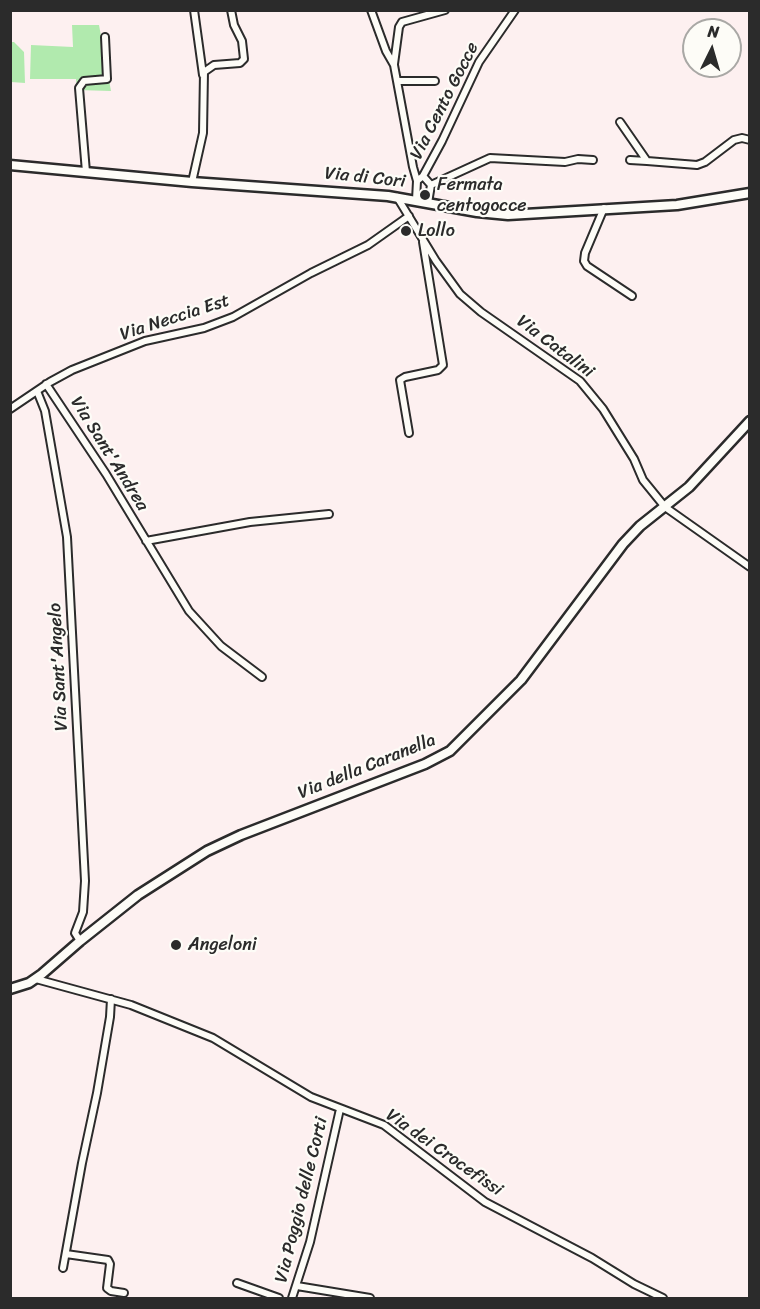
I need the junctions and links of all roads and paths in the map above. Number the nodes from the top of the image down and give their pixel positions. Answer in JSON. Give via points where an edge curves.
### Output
{"nodes":[{"id":1,"x":194,"y":10,"type":"edge"},
{"id":2,"x":231,"y":10,"type":"edge"},
{"id":3,"x":371,"y":10,"type":"edge"},
{"id":4,"x":445,"y":10,"type":"edge"},
{"id":5,"x":515,"y":10,"type":"edge"},
{"id":6,"x":105,"y":37,"type":"dead end"},
{"id":7,"x":394,"y":65,"type":"junction"},
{"id":8,"x":203,"y":75,"type":"junction"},
{"id":9,"x":398,"y":81,"type":"junction"},
{"id":10,"x":435,"y":81,"type":"dead end"},
{"id":11,"x":620,"y":122,"type":"dead end"},
{"id":12,"x":750,"y":140,"type":"edge"},
{"id":13,"x":593,"y":160,"type":"dead end"},
{"id":14,"x":630,"y":160,"type":"dead end"},
{"id":15,"x":647,"y":161,"type":"junction"},
{"id":16,"x":10,"y":165,"type":"edge"},
{"id":17,"x":86,"y":172,"type":"junction"},
{"id":18,"x":420,"y":179,"type":"junction"},
{"id":19,"x":192,"y":182,"type":"junction"},
{"id":20,"x":431,"y":185,"type":"junction"},
{"id":21,"x":750,"y":194,"type":"edge"},
{"id":22,"x":397,"y":197,"type":"junction"},
{"id":23,"x":416,"y":200,"type":"junction"},
{"id":24,"x":428,"y":203,"type":"junction"},
{"id":25,"x":604,"y":208,"type":"junction"},
{"id":26,"x":409,"y":216,"type":"junction"},
{"id":27,"x":422,"y":239,"type":"junction"},
{"id":28,"x":632,"y":296,"type":"dead end"},
{"id":29,"x":46,"y":384,"type":"junction"},
{"id":30,"x":37,"y":391,"type":"junction"},
{"id":31,"x":10,"y":409,"type":"edge"},
{"id":32,"x":750,"y":422,"type":"edge"},
{"id":33,"x":410,"y":434,"type":"dead end"},
{"id":34,"x":665,"y":507,"type":"junction"},
{"id":35,"x":329,"y":514,"type":"dead end"},
{"id":36,"x":146,"y":541,"type":"junction"},
{"id":37,"x":750,"y":567,"type":"edge"},
{"id":38,"x":262,"y":677,"type":"dead end"},
{"id":39,"x":80,"y":941,"type":"junction"},
{"id":40,"x":36,"y":979,"type":"junction"},
{"id":41,"x":10,"y":989,"type":"edge"},
{"id":42,"x":111,"y":999,"type":"junction"},
{"id":43,"x":340,"y":1109,"type":"junction"},
{"id":44,"x":66,"y":1254,"type":"junction"},
{"id":45,"x":63,"y":1268,"type":"dead end"},
{"id":46,"x":237,"y":1284,"type":"dead end"},
{"id":47,"x":297,"y":1286,"type":"junction"},
{"id":48,"x":124,"y":1293,"type":"dead end"},
{"id":49,"x":279,"y":1299,"type":"edge"},
{"id":50,"x":292,"y":1299,"type":"edge"},
{"id":51,"x":370,"y":1299,"type":"edge"},
{"id":52,"x":663,"y":1299,"type":"edge"}],
"edges":[{"from":1,"to":8,"type":"street"},
{"from":2,"to":8,"type":"street","via":[[242,41],[243,60],[211,66]]},
{"from":3,"to":7,"type":"street"},
{"from":4,"to":7,"type":"street","via":[[399,25]]},
{"from":5,"to":18,"type":"street","name":"Via Cento Gocce","via":[[482,57]]},
{"from":6,"to":17,"type":"street","via":[[107,79],[84,81],[79,88]]},
{"from":7,"to":9,"type":"street"},
{"from":8,"to":19,"type":"street","via":[[203,133]]},
{"from":9,"to":10,"type":"street"},
{"from":9,"to":18,"type":"street","via":[[413,167]]},
{"from":11,"to":15,"type":"street"},
{"from":12,"to":15,"type":"street","via":[[735,140],[697,165]]},
{"from":13,"to":20,"type":"street","via":[[491,158]]},
{"from":14,"to":15,"type":"street"},
{"from":16,"to":17,"type":"main road","name":"Via di Cori"},
{"from":17,"to":19,"type":"main road","name":"Via di Cori"},
{"from":18,"to":20,"type":"street"},
{"from":18,"to":23,"type":"street"},
{"from":19,"to":22,"type":"main road","name":"Via di Cori"},
{"from":20,"to":24,"type":"street"},
{"from":21,"to":25,"type":"main road","name":"Via di Cori","via":[[690,204]]},
{"from":22,"to":23,"type":"main road","name":"Via di Cori"},
{"from":22,"to":26,"type":"street","name":"Via Catalini"},
{"from":23,"to":24,"type":"main road","name":"Via di Cori"},
{"from":24,"to":25,"type":"main road","name":"Via di Cori","via":[[512,215]]},
{"from":25,"to":28,"type":"street","via":[[584,262]]},
{"from":26,"to":27,"type":"street","name":"Via Catalini"},
{"from":26,"to":29,"type":"street","name":"Via Neccia Est","via":[[368,245],[233,317],[134,345]]},
{"from":27,"to":33,"type":"street","via":[[443,364],[438,370],[400,380]]},
{"from":27,"to":34,"type":"street","name":"Via Catalini","via":[[466,300],[585,387]]},
{"from":29,"to":30,"type":"street","name":"Via Neccia Est"},
{"from":29,"to":36,"type":"street","name":"Via Sant'Andrea"},
{"from":30,"to":31,"type":"street","name":"Via Neccia Est"},
{"from":30,"to":39,"type":"street","name":"Via Sant'Angelo","via":[[45,411],[68,542],[85,885],[83,914],[75,933]]},
{"from":32,"to":34,"type":"main road","name":"Via della Caranella"},
{"from":34,"to":37,"type":"street","name":"Via Catalini"},
{"from":34,"to":39,"type":"main road","name":"Via della Caranella","via":[[618,549],[523,677],[450,751],[216,847],[145,890]]},
{"from":35,"to":36,"type":"street","via":[[250,522]]},
{"from":36,"to":38,"type":"street","name":"Via Sant'Andrea","via":[[192,615],[221,646]]},
{"from":39,"to":40,"type":"main road","name":"Via della Caranella"},
{"from":40,"to":41,"type":"main road","name":"Via della Caranella"},
{"from":40,"to":42,"type":"street","name":"Via dei Crocefissi"},
{"from":42,"to":43,"type":"street","name":"Via dei Crocefissi","via":[[213,1038],[304,1093]]},
{"from":42,"to":44,"type":"street"},
{"from":43,"to":47,"type":"street","name":"Via Poggio delle Corti"},
{"from":43,"to":52,"type":"street","name":"Via dei Crocefissi","via":[[384,1125],[485,1202]]},
{"from":44,"to":45,"type":"street"},
{"from":44,"to":48,"type":"street","via":[[107,1259],[107,1288]]},
{"from":46,"to":49,"type":"street"},
{"from":47,"to":50,"type":"street","name":"Via Poggio delle Corti"},
{"from":47,"to":51,"type":"street"}]}
